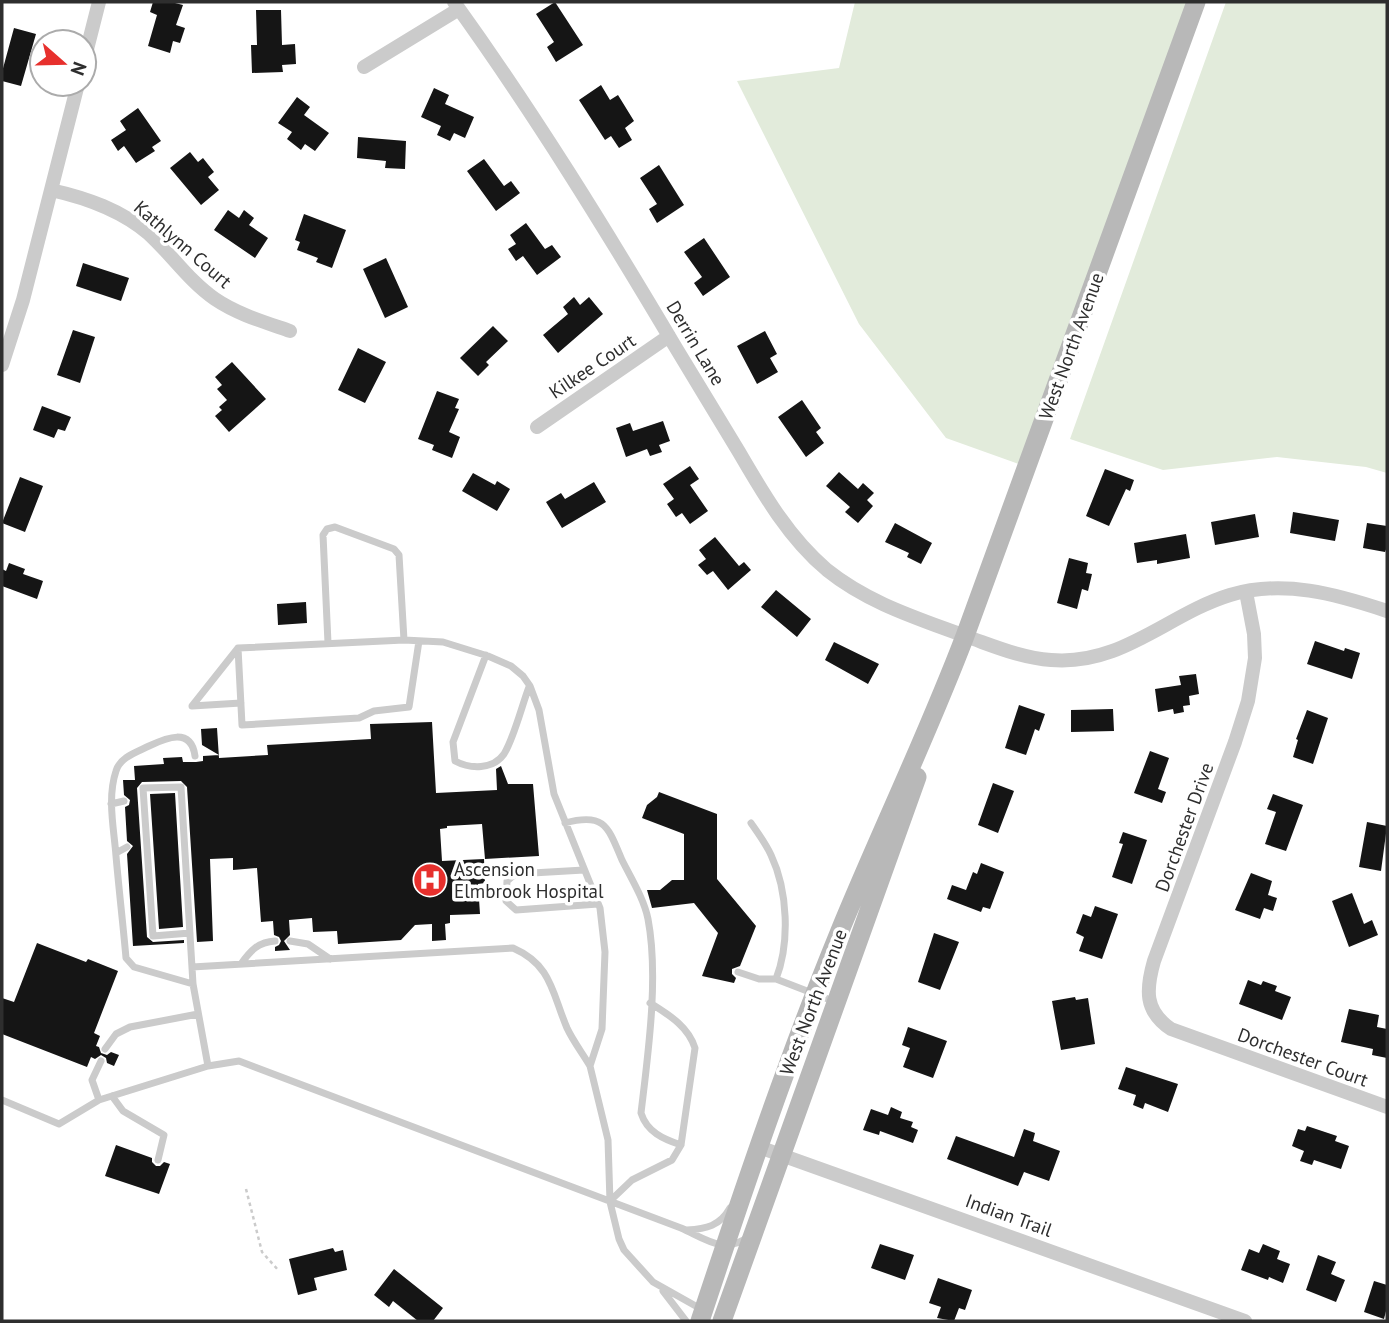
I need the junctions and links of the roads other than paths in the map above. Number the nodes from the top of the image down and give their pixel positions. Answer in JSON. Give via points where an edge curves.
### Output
{"nodes":[{"id":1,"x":99,"y":2,"type":"edge"},
{"id":2,"x":1196,"y":2,"type":"edge"},
{"id":3,"x":457,"y":5,"type":"edge"},
{"id":4,"x":92,"y":28,"type":"edge"},
{"id":5,"x":364,"y":67,"type":"dead end"},
{"id":6,"x":74,"y":98,"type":"edge"},
{"id":7,"x":51,"y":190,"type":"junction"},
{"id":8,"x":290,"y":331,"type":"dead end"},
{"id":9,"x":669,"y":337,"type":"junction"},
{"id":10,"x":2,"y":365,"type":"edge"},
{"id":11,"x":537,"y":427,"type":"dead end"},
{"id":12,"x":1246,"y":592,"type":"junction"},
{"id":13,"x":1387,"y":611,"type":"edge"},
{"id":14,"x":965,"y":636,"type":"junction"},
{"id":15,"x":404,"y":640,"type":"junction"},
{"id":16,"x":419,"y":641,"type":"junction"},
{"id":17,"x":328,"y":643,"type":"junction"},
{"id":18,"x":238,"y":648,"type":"junction"},
{"id":19,"x":486,"y":656,"type":"junction"},
{"id":20,"x":530,"y":686,"type":"junction"},
{"id":21,"x":945,"y":689,"type":"junction"},
{"id":22,"x":241,"y":703,"type":"junction"},
{"id":23,"x":195,"y":756,"type":"dead end"},
{"id":24,"x":124,"y":801,"type":"dead end"},
{"id":25,"x":111,"y":804,"type":"junction"},
{"id":26,"x":751,"y":822,"type":"dead end"},
{"id":27,"x":565,"y":823,"type":"junction"},
{"id":28,"x":127,"y":847,"type":"dead end"},
{"id":29,"x":116,"y":853,"type":"junction"},
{"id":30,"x":584,"y":870,"type":"junction"},
{"id":31,"x":598,"y":904,"type":"junction"},
{"id":32,"x":190,"y":933,"type":"junction"},
{"id":33,"x":275,"y":941,"type":"dead end"},
{"id":34,"x":290,"y":941,"type":"dead end"},
{"id":35,"x":331,"y":959,"type":"junction"},
{"id":36,"x":241,"y":964,"type":"junction"},
{"id":37,"x":192,"y":967,"type":"junction"},
{"id":38,"x":738,"y":972,"type":"dead end"},
{"id":39,"x":776,"y":979,"type":"junction"},
{"id":40,"x":193,"y":984,"type":"junction"},
{"id":41,"x":815,"y":995,"type":"junction"},
{"id":42,"x":650,"y":1003,"type":"junction"},
{"id":43,"x":837,"y":1003,"type":"junction"},
{"id":44,"x":198,"y":1014,"type":"junction"},
{"id":45,"x":1206,"y":1042,"type":"joint"},
{"id":46,"x":105,"y":1049,"type":"dead end"},
{"id":47,"x":101,"y":1061,"type":"dead end"},
{"id":48,"x":208,"y":1066,"type":"junction"},
{"id":49,"x":590,"y":1066,"type":"junction"},
{"id":50,"x":113,"y":1096,"type":"junction"},
{"id":51,"x":2,"y":1100,"type":"edge"},
{"id":52,"x":99,"y":1100,"type":"junction"},
{"id":53,"x":1387,"y":1107,"type":"edge"},
{"id":54,"x":681,"y":1144,"type":"junction"},
{"id":55,"x":757,"y":1154,"type":"junction"},
{"id":56,"x":782,"y":1154,"type":"junction"},
{"id":57,"x":158,"y":1160,"type":"dead end"},
{"id":58,"x":610,"y":1202,"type":"junction"},
{"id":59,"x":687,"y":1231,"type":"junction"},
{"id":60,"x":754,"y":1233,"type":"junction"},
{"id":61,"x":723,"y":1246,"type":"junction"},
{"id":62,"x":661,"y":1288,"type":"junction"},
{"id":63,"x":704,"y":1318,"type":"edge"},
{"id":64,"x":686,"y":1321,"type":"edge"},
{"id":65,"x":722,"y":1321,"type":"edge"},
{"id":66,"x":1245,"y":1321,"type":"edge"}],
"edges":[{"from":1,"to":4,"type":"street"},
{"from":2,"to":14,"type":"main road","name":"West North Avenue"},
{"from":3,"to":5,"type":"street"},
{"from":3,"to":9,"type":"street","name":"Derrin Lane","via":[[559,155]]},
{"from":6,"to":7,"type":"street"},
{"from":7,"to":8,"type":"street","name":"Kathlynn Court","via":[[107,207],[132,221],[217,300]]},
{"from":7,"to":10,"type":"street"},
{"from":9,"to":11,"type":"street","name":"Kilkee Court"},
{"from":9,"to":14,"type":"street","name":"Derrin Lane","via":[[775,513],[827,570],[868,597]]},
{"from":12,"to":13,"type":"street","name":"Derrin Lane","via":[[1299,589]]},
{"from":12,"to":14,"type":"street","name":"Derrin Lane","via":[[1214,601],[1142,640],[1070,660],[1016,654]]},
{"from":12,"to":45,"type":"street","name":"Dorchester Drive","via":[[1255,658],[1248,701],[1148,987],[1160,1021]]},
{"from":14,"to":21,"type":"main road","name":"West North Avenue"},
{"from":15,"to":16,"type":"lane"},
{"from":15,"to":17,"type":"lane"},
{"from":15,"to":17,"type":"lane","via":[[398,555],[394,549],[335,527],[323,535]]},
{"from":16,"to":19,"type":"lane","via":[[443,642]]},
{"from":16,"to":22,"type":"lane","via":[[409,707],[374,711],[359,718],[242,725]]},
{"from":17,"to":18,"type":"lane"},
{"from":18,"to":22,"type":"lane"},
{"from":18,"to":22,"type":"lane","via":[[192,706]]},
{"from":19,"to":20,"type":"lane","via":[[511,666]]},
{"from":19,"to":20,"type":"lane","via":[[453,742],[455,761],[465,766],[490,766],[503,755]]},
{"from":20,"to":27,"type":"lane"},
{"from":21,"to":41,"type":"main road","name":"West North Avenue"},
{"from":21,"to":43,"type":"main road","name":"West North Avenue"},
{"from":23,"to":25,"type":"lane","via":[[187,741],[170,736],[127,757],[116,771]]},
{"from":24,"to":25,"type":"lane"},
{"from":25,"to":29,"type":"lane"},
{"from":26,"to":39,"type":"lane","via":[[772,857],[783,897],[785,930]]},
{"from":27,"to":30,"type":"lane"},
{"from":27,"to":42,"type":"lane","via":[[597,820],[610,832],[648,917]]},
{"from":28,"to":29,"type":"lane"},
{"from":29,"to":40,"type":"lane","via":[[126,958],[134,967]]},
{"from":30,"to":31,"type":"lane"},
{"from":30,"to":31,"type":"lane","via":[[515,874],[507,881],[506,901],[516,910]]},
{"from":31,"to":49,"type":"lane","via":[[605,952],[604,997],[602,1029]]},
{"from":32,"to":32,"type":"lane","via":[[181,787],[143,788],[153,936]]},
{"from":32,"to":37,"type":"lane"},
{"from":33,"to":36,"type":"lane","via":[[256,946]]},
{"from":34,"to":35,"type":"lane","via":[[309,944]]},
{"from":35,"to":36,"type":"lane"},
{"from":35,"to":49,"type":"lane","via":[[513,948],[539,964],[548,976],[568,1030]]},
{"from":36,"to":37,"type":"lane"},
{"from":37,"to":40,"type":"lane"},
{"from":38,"to":39,"type":"lane"},
{"from":39,"to":41,"type":"lane"},
{"from":40,"to":44,"type":"lane"},
{"from":41,"to":43,"type":"lane"},
{"from":41,"to":55,"type":"main road","name":"West North Avenue"},
{"from":42,"to":54,"type":"lane","via":[[691,1035],[695,1048]]},
{"from":42,"to":54,"type":"lane","via":[[641,1113],[662,1139]]},
{"from":43,"to":56,"type":"main road","name":"West North Avenue"},
{"from":44,"to":46,"type":"lane","via":[[130,1027],[116,1034]]},
{"from":44,"to":48,"type":"lane"},
{"from":45,"to":53,"type":"street","name":"Dorchester Court"},
{"from":47,"to":52,"type":"lane","via":[[92,1080]]},
{"from":48,"to":50,"type":"lane"},
{"from":48,"to":58,"type":"lane","via":[[239,1061]]},
{"from":49,"to":58,"type":"lane","via":[[608,1140]]},
{"from":50,"to":52,"type":"lane"},
{"from":50,"to":57,"type":"lane","via":[[123,1111],[164,1135]]},
{"from":51,"to":52,"type":"lane","via":[[59,1124]]},
{"from":54,"to":58,"type":"lane","via":[[672,1160],[632,1180]]},
{"from":55,"to":56,"type":"street","name":"Indian Trail"},
{"from":55,"to":59,"type":"lane","via":[[726,1214],[705,1229]]},
{"from":55,"to":61,"type":"main road","name":"West North Avenue"},
{"from":56,"to":60,"type":"main road","name":"West North Avenue"},
{"from":56,"to":66,"type":"street","name":"Indian Trail"},
{"from":58,"to":59,"type":"lane"},
{"from":58,"to":62,"type":"lane","via":[[624,1250]]},
{"from":59,"to":61,"type":"lane"},
{"from":60,"to":61,"type":"lane"},
{"from":60,"to":65,"type":"main road","name":"West North Avenue"},
{"from":61,"to":63,"type":"main road","name":"West North Avenue"},
{"from":62,"to":63,"type":"lane"},
{"from":62,"to":64,"type":"lane"}]}
